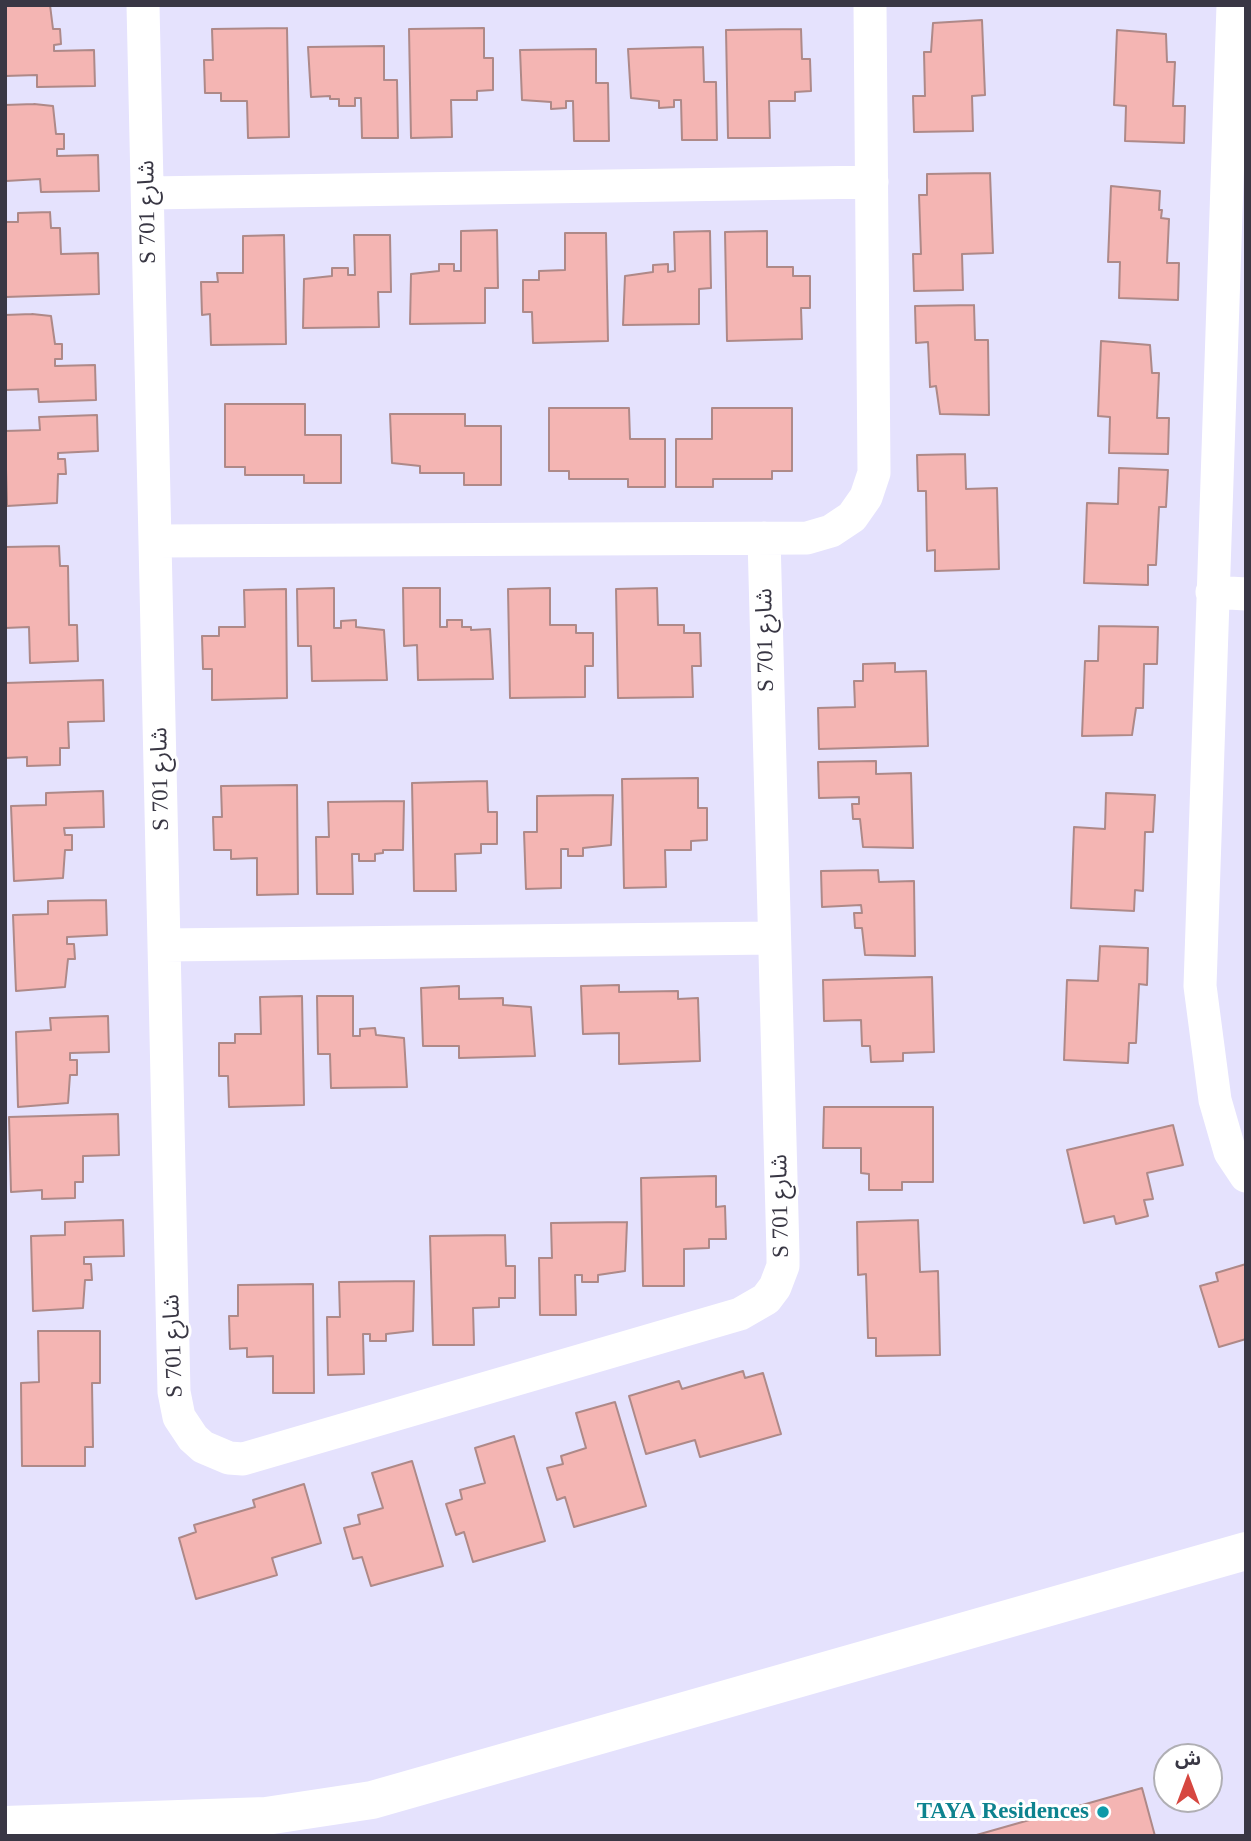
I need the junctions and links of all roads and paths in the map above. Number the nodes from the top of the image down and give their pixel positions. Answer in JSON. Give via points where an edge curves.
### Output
{"nodes":[{"id":1,"x":143,"y":5,"type":"edge"},
{"id":2,"x":870,"y":5,"type":"edge"},
{"id":3,"x":1233,"y":5,"type":"edge"},
{"id":4,"x":872,"y":182,"type":"junction"},
{"id":5,"x":148,"y":193,"type":"junction"},
{"id":6,"x":1236,"y":193,"type":"edge"},
{"id":7,"x":764,"y":538,"type":"junction"},
{"id":8,"x":155,"y":541,"type":"junction"},
{"id":9,"x":1212,"y":592,"type":"junction"},
{"id":10,"x":1246,"y":594,"type":"edge"},
{"id":11,"x":774,"y":938,"type":"junction"},
{"id":12,"x":164,"y":945,"type":"junction"},
{"id":13,"x":1246,"y":1176,"type":"edge"},
{"id":14,"x":1246,"y":1551,"type":"edge"},
{"id":15,"x":5,"y":1825,"type":"edge"},
{"id":16,"x":104,"y":1827,"type":"edge"}],
"edges":[{"from":1,"to":5,"type":"street","name":"S 701 شارع"},
{"from":2,"to":4,"type":"street"},
{"from":3,"to":6,"type":"street"},
{"from":4,"to":5,"type":"street"},
{"from":4,"to":7,"type":"street","via":[[874,473],[866,497],[852,517],[831,531],[807,538]]},
{"from":5,"to":8,"type":"street","name":"S 701 شارع"},
{"from":6,"to":9,"type":"street"},
{"from":7,"to":8,"type":"street"},
{"from":7,"to":11,"type":"street","name":"S 701 شارع"},
{"from":8,"to":12,"type":"street","name":"S 701 شارع"},
{"from":9,"to":10,"type":"street"},
{"from":9,"to":13,"type":"street","via":[[1200,986],[1215,1100],[1230,1152]]},
{"from":11,"to":12,"type":"street"},
{"from":11,"to":12,"type":"street","name":"S 701 شارع","via":[[783,1266],[766,1299],[740,1314],[243,1459],[203,1447],[185,1428],[176,1404]]},
{"from":14,"to":16,"type":"street","via":[[372,1800],[266,1816]]},
{"from":15,"to":16,"type":"street"}]}
